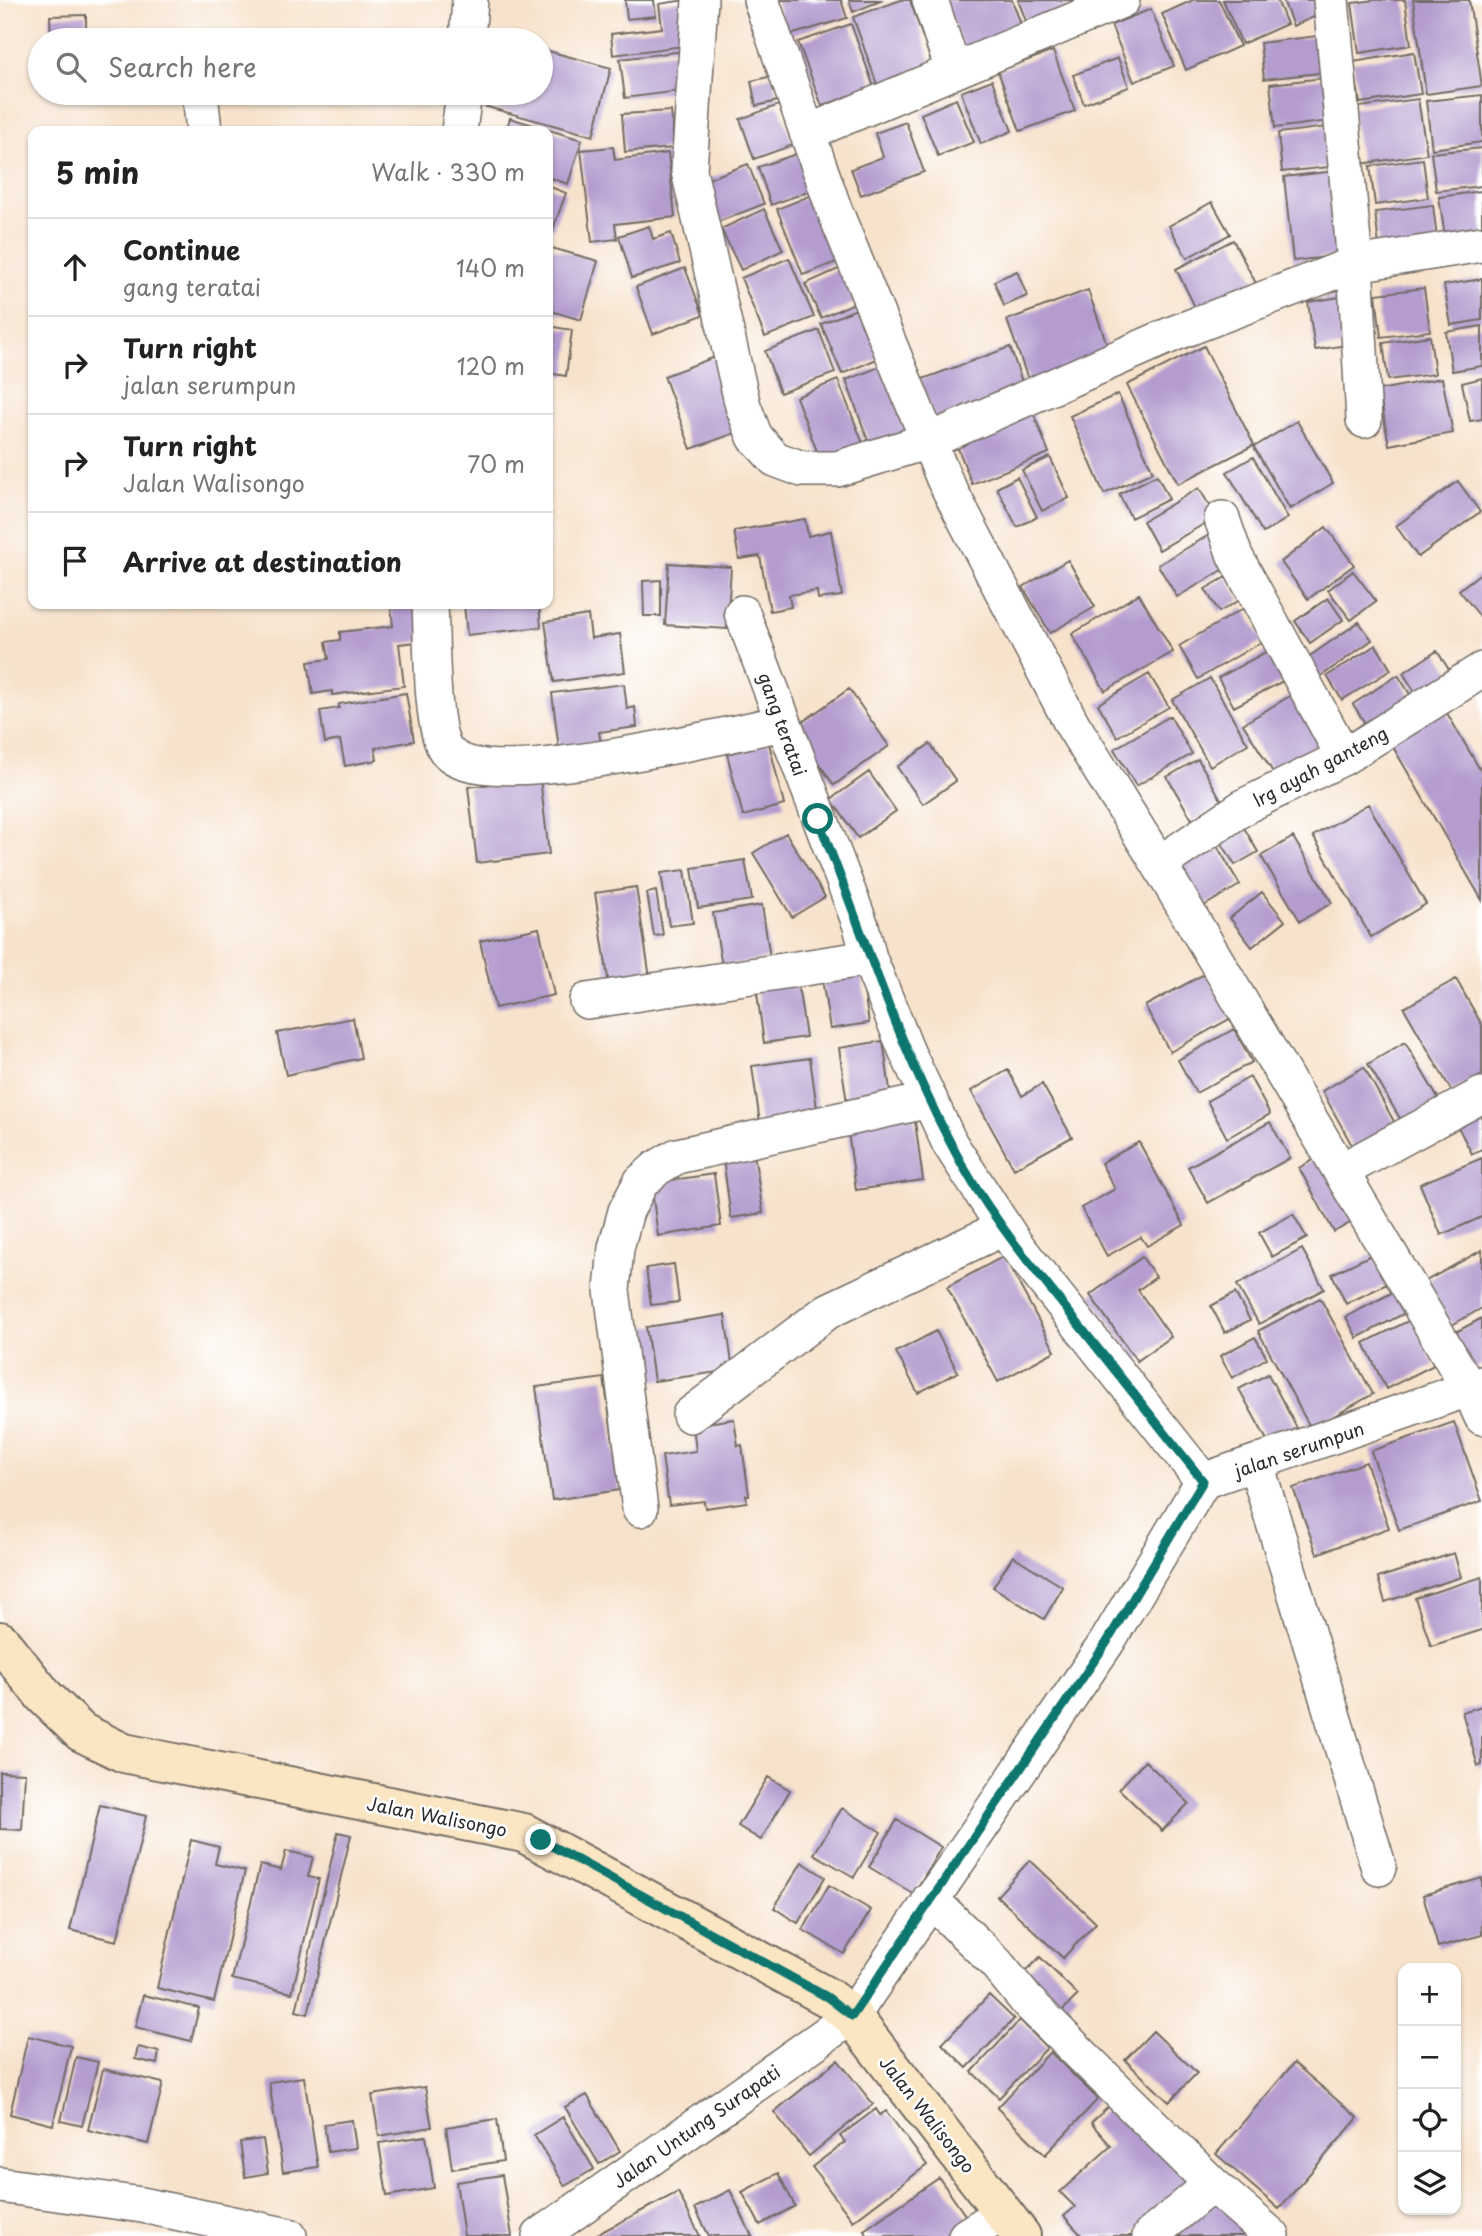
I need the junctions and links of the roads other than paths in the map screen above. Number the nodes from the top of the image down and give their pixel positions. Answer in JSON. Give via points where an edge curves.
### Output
{"nodes":[{"id":1,"x":470,"y":0,"type":"edge"},
{"id":2,"x":700,"y":0,"type":"edge"},
{"id":3,"x":761,"y":0,"type":"edge"},
{"id":4,"x":930,"y":0,"type":"edge"},
{"id":5,"x":1122,"y":0,"type":"edge"},
{"id":6,"x":1331,"y":0,"type":"edge"},
{"id":7,"x":468,"y":28,"type":"edge"},
{"id":8,"x":953,"y":70,"type":"junction"},
{"id":9,"x":201,"y":105,"type":"edge"},
{"id":10,"x":462,"y":105,"type":"edge"},
{"id":11,"x":203,"y":126,"type":"edge"},
{"id":12,"x":460,"y":126,"type":"edge"},
{"id":13,"x":807,"y":133,"type":"junction"},
{"id":14,"x":1482,"y":244,"type":"edge"},
{"id":15,"x":1355,"y":264,"type":"junction"},
{"id":16,"x":1364,"y":420,"type":"dead end"},
{"id":17,"x":931,"y":440,"type":"junction"},
{"id":18,"x":1222,"y":519,"type":"dead end"},
{"id":19,"x":430,"y":609,"type":"edge"},
{"id":20,"x":742,"y":613,"type":"dead end"},
{"id":21,"x":1481,"y":672,"type":"edge"},
{"id":22,"x":783,"y":723,"type":"junction"},
{"id":23,"x":1344,"y":757,"type":"junction"},
{"id":24,"x":1159,"y":864,"type":"junction"},
{"id":25,"x":869,"y":958,"type":"junction"},
{"id":26,"x":587,"y":1001,"type":"dead end"},
{"id":27,"x":1482,"y":1095,"type":"edge"},
{"id":28,"x":930,"y":1100,"type":"junction"},
{"id":29,"x":1341,"y":1171,"type":"junction"},
{"id":30,"x":1003,"y":1228,"type":"junction"},
{"id":31,"x":1478,"y":1397,"type":"edge"},
{"id":32,"x":690,"y":1415,"type":"dead end"},
{"id":33,"x":1256,"y":1464,"type":"junction"},
{"id":34,"x":1203,"y":1481,"type":"junction"},
{"id":35,"x":640,"y":1509,"type":"dead end"},
{"id":36,"x":0,"y":1641,"type":"edge"},
{"id":37,"x":1379,"y":1868,"type":"dead end"},
{"id":38,"x":930,"y":1899,"type":"junction"},
{"id":39,"x":852,"y":2016,"type":"junction"},
{"id":40,"x":1212,"y":2184,"type":"junction"},
{"id":41,"x":0,"y":2185,"type":"edge"},
{"id":42,"x":1012,"y":2224,"type":"edge"},
{"id":43,"x":289,"y":2236,"type":"edge"},
{"id":44,"x":540,"y":2236,"type":"edge"},
{"id":45,"x":966,"y":2236,"type":"edge"},
{"id":46,"x":1150,"y":2236,"type":"edge"},
{"id":47,"x":1272,"y":2236,"type":"edge"}],
"edges":[{"from":1,"to":7,"type":"street"},
{"from":2,"to":17,"type":"street","via":[[690,171],[743,406],[755,436],[775,459],[802,469],[836,469]]},
{"from":3,"to":13,"type":"street"},
{"from":4,"to":8,"type":"street"},
{"from":5,"to":8,"type":"street"},
{"from":6,"to":15,"type":"street"},
{"from":8,"to":13,"type":"street"},
{"from":9,"to":11,"type":"street"},
{"from":10,"to":12,"type":"street"},
{"from":13,"to":17,"type":"street"},
{"from":14,"to":15,"type":"street"},
{"from":15,"to":16,"type":"street"},
{"from":15,"to":17,"type":"street","via":[[1175,333]]},
{"from":17,"to":24,"type":"street","via":[[944,479],[1072,724]]},
{"from":18,"to":23,"type":"street","via":[[1235,556]]},
{"from":19,"to":22,"type":"street","via":[[438,732],[447,751],[461,762],[509,768],[583,762]]},
{"from":20,"to":22,"type":"street","name":"gang teratai"},
{"from":21,"to":23,"type":"street","name":"lrg ayah ganteng"},
{"from":22,"to":25,"type":"street","name":"gang teratai"},
{"from":23,"to":24,"type":"street","name":"lrg ayah ganteng","via":[[1245,806]]},
{"from":24,"to":29,"type":"street"},
{"from":25,"to":26,"type":"street"},
{"from":25,"to":28,"type":"street","name":"gang teratai"},
{"from":27,"to":29,"type":"street"},
{"from":28,"to":30,"type":"street","name":"gang teratai","via":[[950,1144]]},
{"from":28,"to":35,"type":"street","via":[[677,1156],[641,1182],[615,1248],[612,1290]]},
{"from":29,"to":31,"type":"street"},
{"from":30,"to":32,"type":"street","via":[[828,1311]]},
{"from":30,"to":34,"type":"street","name":"gang teratai"},
{"from":31,"to":33,"type":"street","name":"jalan serumpun"},
{"from":33,"to":34,"type":"street","name":"jalan serumpun"},
{"from":33,"to":37,"type":"street"},
{"from":34,"to":38,"type":"street","via":[[1107,1642]]},
{"from":36,"to":39,"type":"street","name":"Jalan Walisongo","via":[[44,1696],[81,1732],[124,1753],[524,1833],[827,1997]]},
{"from":38,"to":39,"type":"street"},
{"from":38,"to":40,"type":"street"},
{"from":39,"to":42,"type":"street","name":"Jalan Walisongo"},
{"from":39,"to":44,"type":"street","name":"Jalan Untung Surapati"},
{"from":40,"to":46,"type":"street"},
{"from":40,"to":47,"type":"street"},
{"from":41,"to":43,"type":"street","via":[[142,2204]]},
{"from":42,"to":45,"type":"street"}]}
